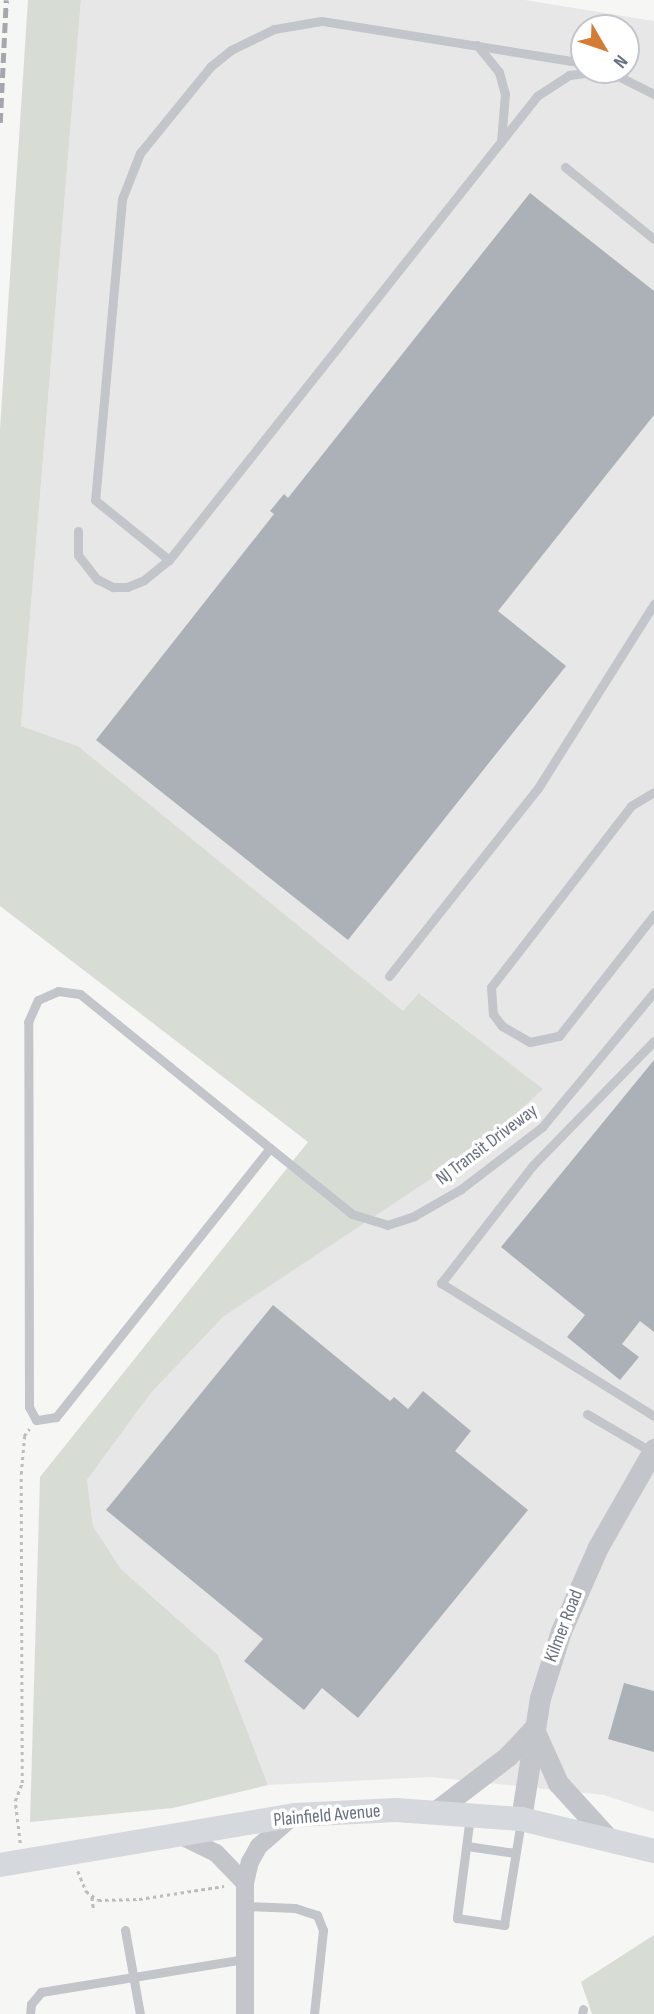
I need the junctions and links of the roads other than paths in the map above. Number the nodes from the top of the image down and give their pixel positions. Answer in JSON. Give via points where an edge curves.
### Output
{"nodes":[{"id":1,"x":477,"y":45,"type":"junction"},
{"id":2,"x":570,"y":61,"type":"edge"},
{"id":3,"x":570,"y":75,"type":"edge"},
{"id":4,"x":634,"y":84,"type":"edge"},
{"id":5,"x":654,"y":94,"type":"edge"},
{"id":6,"x":500,"y":144,"type":"junction"},
{"id":7,"x":565,"y":167,"type":"dead end"},
{"id":8,"x":654,"y":239,"type":"edge"},
{"id":9,"x":78,"y":531,"type":"dead end"},
{"id":10,"x":169,"y":560,"type":"junction"},
{"id":11,"x":654,"y":604,"type":"edge"},
{"id":12,"x":654,"y":792,"type":"edge"},
{"id":13,"x":654,"y":915,"type":"edge"},
{"id":14,"x":389,"y":976,"type":"dead end"},
{"id":15,"x":654,"y":992,"type":"edge"},
{"id":16,"x":654,"y":1041,"type":"edge"},
{"id":17,"x":270,"y":1148,"type":"junction"},
{"id":18,"x":587,"y":1414,"type":"dead end"},
{"id":19,"x":654,"y":1416,"type":"edge"},
{"id":20,"x":653,"y":1451,"type":"edge"},
{"id":21,"x":534,"y":1728,"type":"junction"},
{"id":22,"x":436,"y":1811,"type":"junction"},
{"id":23,"x":470,"y":1812,"type":"junction"},
{"id":24,"x":295,"y":1815,"type":"junction"},
{"id":25,"x":522,"y":1819,"type":"junction"},
{"id":26,"x":181,"y":1836,"type":"junction"},
{"id":27,"x":608,"y":1838,"type":"junction"},
{"id":28,"x":467,"y":1846,"type":"junction"},
{"id":29,"x":654,"y":1851,"type":"edge"},
{"id":30,"x":515,"y":1853,"type":"junction"},
{"id":31,"x":0,"y":1865,"type":"edge"},
{"id":32,"x":240,"y":1884,"type":"junction"},
{"id":33,"x":246,"y":1906,"type":"junction"},
{"id":34,"x":125,"y":1930,"type":"dead end"},
{"id":35,"x":245,"y":1959,"type":"junction"},
{"id":36,"x":135,"y":1977,"type":"junction"},
{"id":37,"x":30,"y":2014,"type":"edge"},
{"id":38,"x":140,"y":2014,"type":"edge"},
{"id":39,"x":245,"y":2014,"type":"edge"},
{"id":40,"x":314,"y":2014,"type":"edge"}],
"edges":[{"from":1,"to":2,"type":"lane"},
{"from":1,"to":6,"type":"lane","via":[[499,72],[505,94]]},
{"from":1,"to":10,"type":"lane","via":[[346,22],[297,23],[274,29],[231,50],[211,66],[140,153],[122,200],[95,500]]},
{"from":3,"to":6,"type":"lane","via":[[550,84]]},
{"from":4,"to":5,"type":"lane"},
{"from":6,"to":10,"type":"lane"},
{"from":7,"to":8,"type":"lane"},
{"from":9,"to":10,"type":"lane","via":[[78,555],[97,579],[113,587],[144,580]]},
{"from":11,"to":14,"type":"lane","via":[[538,788]]},
{"from":12,"to":13,"type":"lane","via":[[631,806],[491,987],[493,1014],[517,1038],[530,1042],[559,1036]]},
{"from":15,"to":17,"type":"lane","name":"NJ Transit Driveway","via":[[555,1115],[477,1179],[401,1222],[375,1224],[352,1214]]},
{"from":16,"to":19,"type":"lane","via":[[533,1165],[441,1283]]},
{"from":17,"to":17,"type":"lane","name":"NJ Transit Driveway","via":[[80,994],[58,991],[38,1000],[28,1022],[29,1407],[36,1420],[45,1423],[56,1417]]},
{"from":18,"to":20,"type":"lane"},
{"from":20,"to":21,"type":"street","name":"Kilmer Road","via":[[576,1594],[548,1667]]},
{"from":21,"to":22,"type":"street","via":[[498,1765]]},
{"from":21,"to":25,"type":"street","name":"Kilmer Road"},
{"from":21,"to":27,"type":"street","via":[[558,1783]]},
{"from":22,"to":23,"type":"main road","name":"Plainfield Avenue"},
{"from":22,"to":24,"type":"main road","name":"Plainfield Avenue"},
{"from":23,"to":25,"type":"main road","name":"Plainfield Avenue"},
{"from":23,"to":28,"type":"lane"},
{"from":24,"to":26,"type":"main road","name":"Plainfield Avenue"},
{"from":24,"to":32,"type":"street","via":[[259,1846]]},
{"from":25,"to":27,"type":"main road","name":"Plainfield Avenue"},
{"from":25,"to":30,"type":"lane"},
{"from":26,"to":31,"type":"main road","name":"Plainfield Avenue"},
{"from":26,"to":32,"type":"street","via":[[216,1853]]},
{"from":27,"to":29,"type":"main road","name":"Plainfield Avenue"},
{"from":28,"to":30,"type":"lane"},
{"from":28,"to":30,"type":"lane","via":[[457,1918],[504,1925]]},
{"from":32,"to":33,"type":"street"},
{"from":33,"to":35,"type":"street"},
{"from":33,"to":40,"type":"lane","via":[[295,1908],[317,1915],[323,1930]]},
{"from":34,"to":36,"type":"lane"},
{"from":35,"to":36,"type":"lane"},
{"from":35,"to":39,"type":"street"},
{"from":36,"to":37,"type":"lane","via":[[41,1992],[31,2004]]},
{"from":36,"to":38,"type":"lane"}]}
